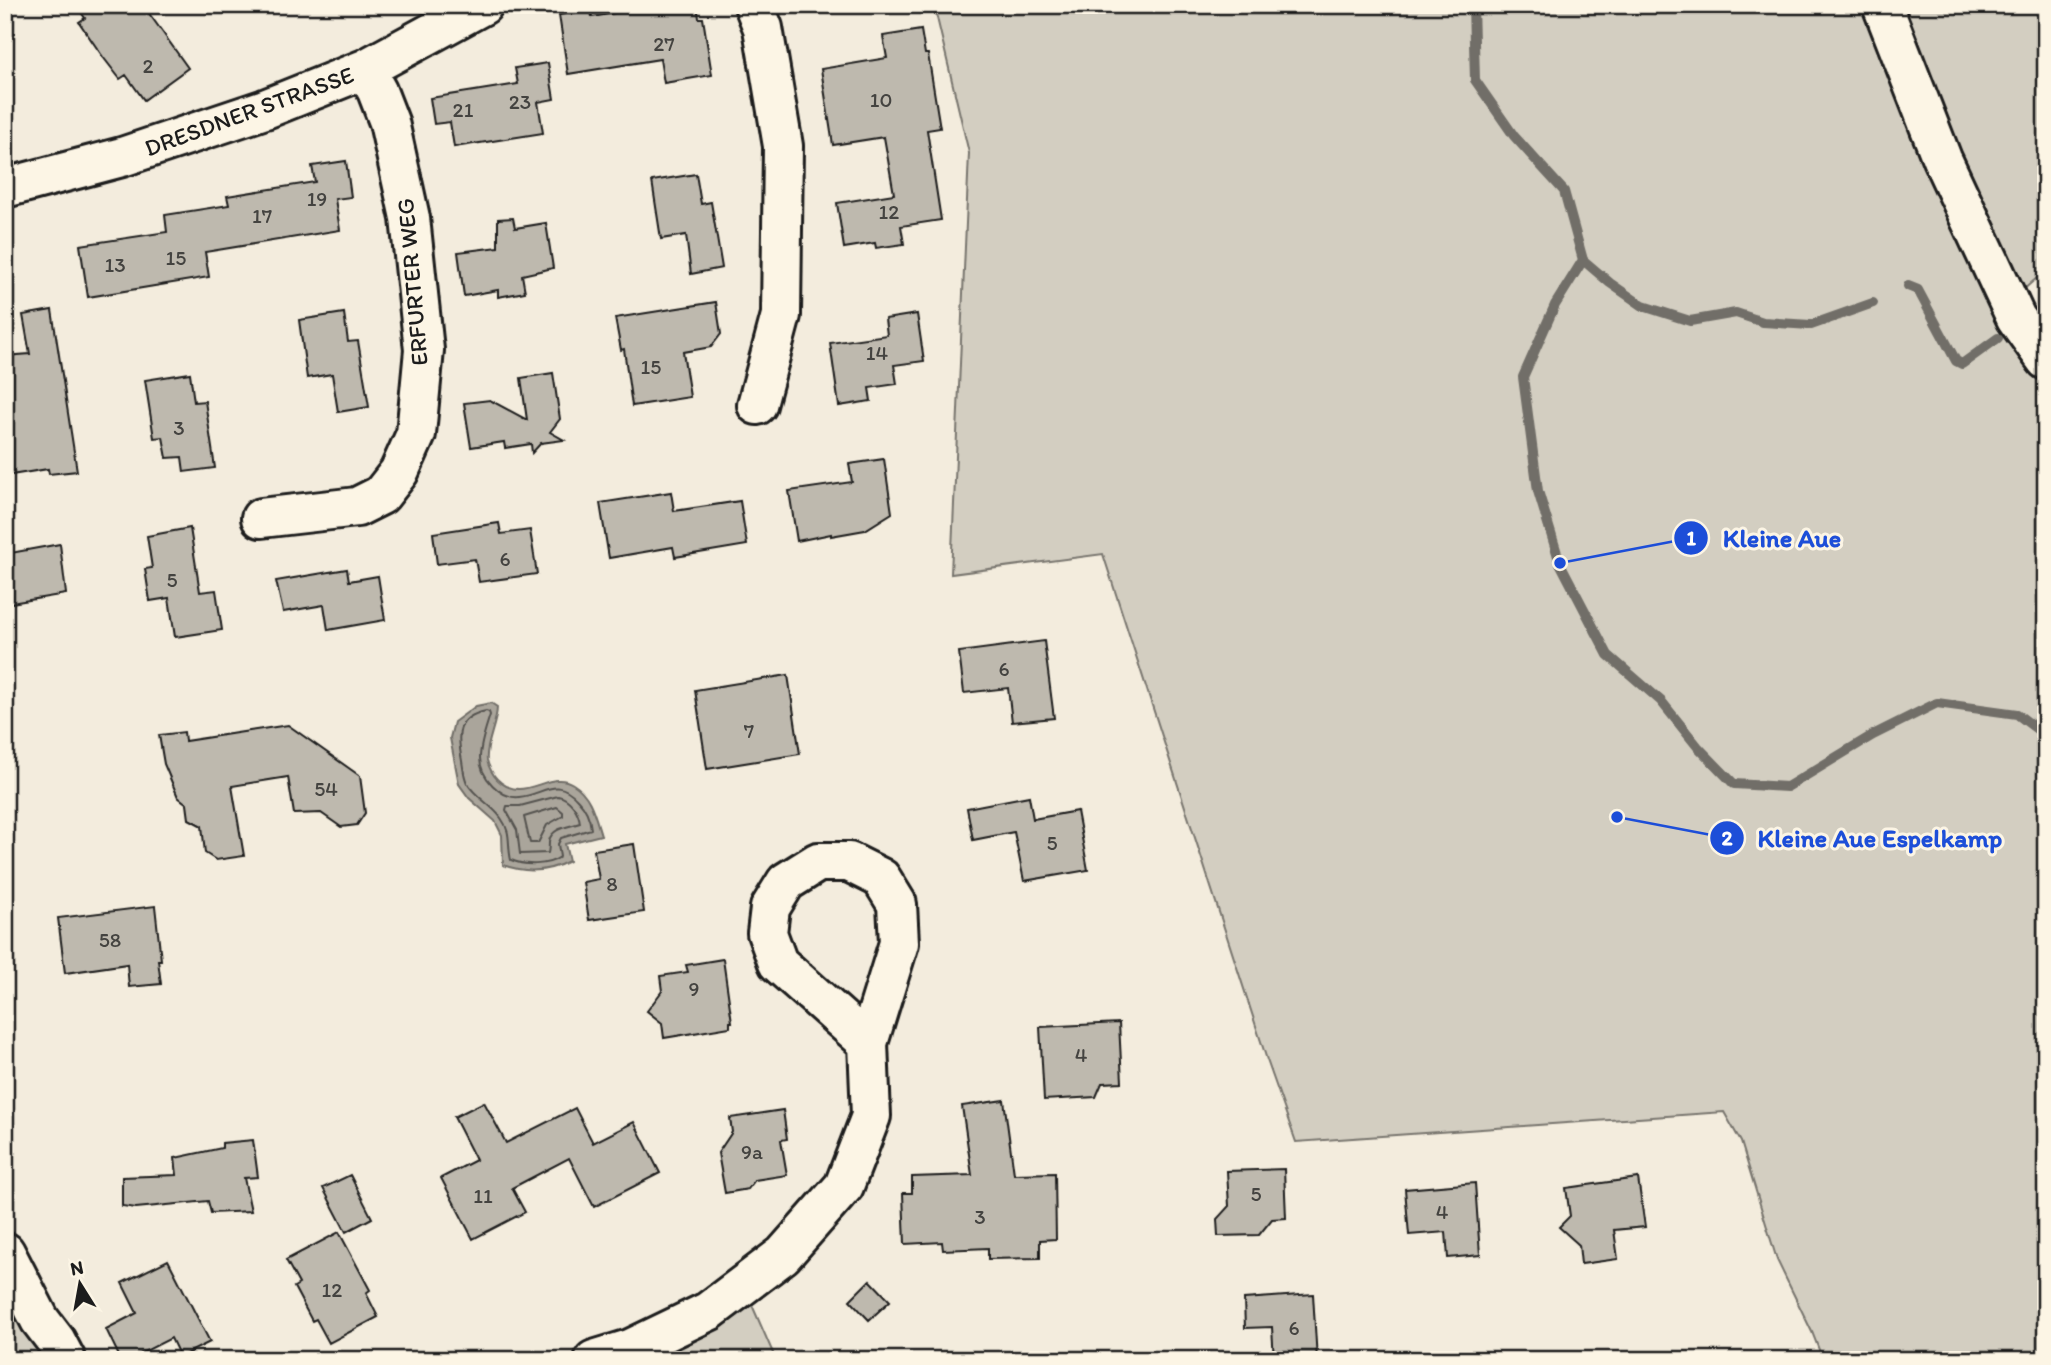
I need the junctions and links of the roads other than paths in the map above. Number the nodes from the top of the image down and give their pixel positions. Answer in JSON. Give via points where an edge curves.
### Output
{"nodes":[{"id":1,"x":482,"y":5,"type":"edge"},
{"id":2,"x":754,"y":5,"type":"edge"},
{"id":3,"x":1882,"y":5,"type":"edge"},
{"id":4,"x":365,"y":69,"type":"junction"},
{"id":5,"x":5,"y":188,"type":"edge"},
{"id":6,"x":2046,"y":360,"type":"edge"},
{"id":7,"x":757,"y":405,"type":"dead end"},
{"id":8,"x":261,"y":518,"type":"dead end"},
{"id":9,"x":868,"y":1043,"type":"junction"},
{"id":10,"x":5,"y":1252,"type":"edge"},
{"id":11,"x":66,"y":1360,"type":"edge"},
{"id":12,"x":594,"y":1360,"type":"edge"}],
"edges":[{"from":1,"to":4,"type":"street","name":"DRESDNER STRASSE"},
{"from":2,"to":7,"type":"street","via":[[763,29],[783,146],[781,315]]},
{"from":3,"to":6,"type":"street","via":[[1942,159],[2016,318]]},
{"from":4,"to":5,"type":"street","name":"DRESDNER STRASSE","via":[[148,148]]},
{"from":4,"to":8,"type":"street","name":"ERFURTER WEG","via":[[389,122],[410,218],[424,351],[416,434],[399,472],[381,495],[357,507]]},
{"from":9,"to":9,"type":"street","via":[[899,943],[897,904],[881,878],[849,862],[818,862],[786,882],[770,908],[767,933],[778,963]]},
{"from":9,"to":12,"type":"street","via":[[871,1116],[844,1186],[783,1255],[709,1311],[630,1349]]},
{"from":10,"to":11,"type":"street"}]}
